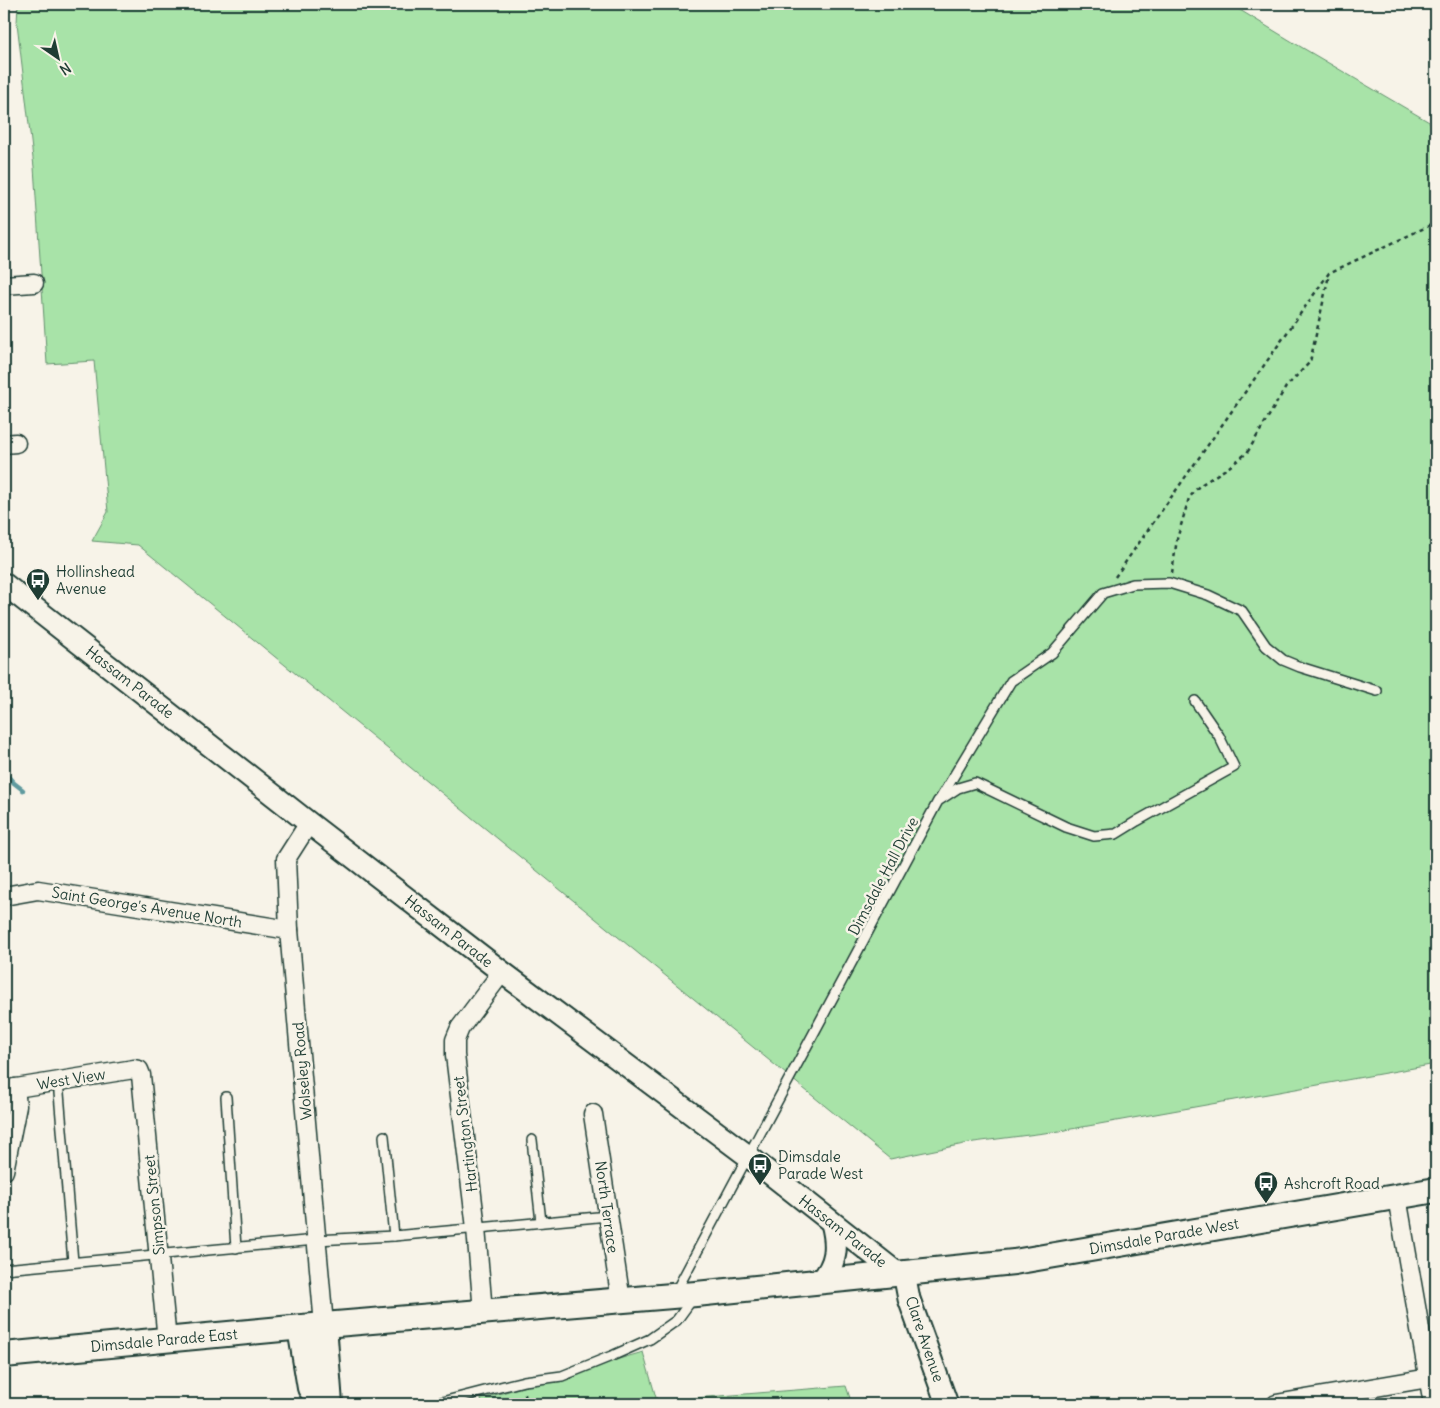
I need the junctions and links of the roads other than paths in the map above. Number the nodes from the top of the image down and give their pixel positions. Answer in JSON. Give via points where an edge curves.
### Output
{"nodes":[{"id":1,"x":34,"y":283,"type":"dead end"},
{"id":2,"x":4,"y":285,"type":"edge"},
{"id":3,"x":4,"y":584,"type":"edge"},
{"id":4,"x":1377,"y":692,"type":"dead end"},
{"id":5,"x":1196,"y":701,"type":"dead end"},
{"id":6,"x":938,"y":801,"type":"junction"},
{"id":7,"x":309,"y":823,"type":"junction"},
{"id":8,"x":4,"y":896,"type":"edge"},
{"id":9,"x":289,"y":930,"type":"junction"},
{"id":10,"x":502,"y":972,"type":"junction"},
{"id":11,"x":139,"y":1070,"type":"joint"},
{"id":12,"x":58,"y":1081,"type":"junction"},
{"id":13,"x":9,"y":1089,"type":"edge"},
{"id":14,"x":226,"y":1097,"type":"dead end"},
{"id":15,"x":593,"y":1114,"type":"dead end"},
{"id":16,"x":384,"y":1136,"type":"dead end"},
{"id":17,"x":532,"y":1140,"type":"dead end"},
{"id":18,"x":748,"y":1156,"type":"junction"},
{"id":19,"x":4,"y":1171,"type":"edge"},
{"id":20,"x":1436,"y":1190,"type":"edge"},
{"id":21,"x":1397,"y":1197,"type":"junction"},
{"id":22,"x":608,"y":1216,"type":"junction"},
{"id":23,"x":541,"y":1222,"type":"junction"},
{"id":24,"x":832,"y":1223,"type":"junction"},
{"id":25,"x":476,"y":1228,"type":"junction"},
{"id":26,"x":394,"y":1236,"type":"junction"},
{"id":27,"x":316,"y":1240,"type":"junction"},
{"id":28,"x":236,"y":1248,"type":"junction"},
{"id":29,"x":159,"y":1254,"type":"junction"},
{"id":30,"x":73,"y":1262,"type":"junction"},
{"id":31,"x":4,"y":1269,"type":"edge"},
{"id":32,"x":901,"y":1274,"type":"junction"},
{"id":33,"x":821,"y":1281,"type":"junction"},
{"id":34,"x":685,"y":1295,"type":"junction"},
{"id":35,"x":621,"y":1301,"type":"junction"},
{"id":36,"x":483,"y":1312,"type":"junction"},
{"id":37,"x":324,"y":1325,"type":"junction"},
{"id":38,"x":300,"y":1328,"type":"junction"},
{"id":39,"x":167,"y":1340,"type":"junction"},
{"id":40,"x":4,"y":1355,"type":"edge"},
{"id":41,"x":1429,"y":1378,"type":"junction"},
{"id":42,"x":324,"y":1404,"type":"edge"},
{"id":43,"x":330,"y":1404,"type":"edge"},
{"id":44,"x":434,"y":1404,"type":"edge"},
{"id":45,"x":947,"y":1404,"type":"edge"},
{"id":46,"x":1276,"y":1404,"type":"edge"},
{"id":47,"x":1433,"y":1404,"type":"edge"}],
"edges":[{"from":1,"to":2,"type":"street"},
{"from":3,"to":7,"type":"street","name":"Hassam Parade"},
{"from":4,"to":6,"type":"lane","via":[[1283,660],[1266,646],[1242,611],[1208,595],[1169,583],[1133,584],[1103,593],[1052,653],[1011,681]]},
{"from":5,"to":6,"type":"lane","name":"Dimsdale Hall Drive","via":[[1234,767],[1116,834],[1094,836],[1066,827],[975,783],[958,788]]},
{"from":6,"to":18,"type":"lane","name":"Dimsdale Hall Drive"},
{"from":7,"to":9,"type":"street","name":"Wolseley Road","via":[[286,859]]},
{"from":7,"to":10,"type":"street","name":"Hassam Parade"},
{"from":8,"to":9,"type":"street","name":"Saint George's Avenue North","via":[[38,890]]},
{"from":9,"to":27,"type":"street","name":"Wolseley Road"},
{"from":10,"to":18,"type":"street","name":"Hassam Parade"},
{"from":10,"to":25,"type":"street","name":"Hartington Street","via":[[460,1028],[455,1040]]},
{"from":11,"to":12,"type":"street","name":"West View"},
{"from":11,"to":29,"type":"street","name":"Simpson Street"},
{"from":12,"to":13,"type":"street","name":"West View"},
{"from":12,"to":30,"type":"lane"},
{"from":13,"to":19,"type":"street","via":[[17,1106]]},
{"from":14,"to":28,"type":"lane"},
{"from":15,"to":22,"type":"street","name":"North Terrace"},
{"from":16,"to":26,"type":"lane"},
{"from":17,"to":23,"type":"lane"},
{"from":18,"to":24,"type":"street","name":"Hassam Parade"},
{"from":18,"to":34,"type":"lane","name":"Dimsdale Hall Drive"},
{"from":20,"to":21,"type":"main road","name":"Dimsdale Parade West"},
{"from":21,"to":32,"type":"main road","name":"Dimsdale Parade West","via":[[1014,1262]]},
{"from":21,"to":41,"type":"street"},
{"from":22,"to":23,"type":"lane"},
{"from":22,"to":35,"type":"street","name":"North Terrace"},
{"from":23,"to":25,"type":"lane"},
{"from":24,"to":32,"type":"street","name":"Hassam Parade"},
{"from":24,"to":33,"type":"street","via":[[835,1257]]},
{"from":25,"to":26,"type":"lane"},
{"from":25,"to":36,"type":"street","name":"Hartington Street"},
{"from":26,"to":27,"type":"lane"},
{"from":27,"to":28,"type":"lane"},
{"from":27,"to":37,"type":"street","name":"Wolseley Road"},
{"from":28,"to":29,"type":"lane"},
{"from":29,"to":30,"type":"lane"},
{"from":29,"to":39,"type":"street","name":"Simpson Street"},
{"from":30,"to":31,"type":"lane"},
{"from":32,"to":33,"type":"main road","name":"Dimsdale Parade West"},
{"from":32,"to":45,"type":"street","name":"Clare Avenue"},
{"from":33,"to":34,"type":"main road","name":"Dimsdale Parade West"},
{"from":34,"to":35,"type":"main road","name":"Dimsdale Parade West"},
{"from":34,"to":44,"type":"lane","name":"Dimsdale Hall Drive","via":[[677,1320],[650,1339],[614,1355],[562,1376],[508,1385]]},
{"from":35,"to":36,"type":"main road","name":"Dimsdale Parade West"},
{"from":36,"to":37,"type":"main road","name":"Dimsdale Parade West"},
{"from":37,"to":38,"type":"main road","name":"Dimsdale Parade East"},
{"from":37,"to":43,"type":"main road"},
{"from":38,"to":39,"type":"main road","name":"Dimsdale Parade East"},
{"from":38,"to":42,"type":"main road","via":[[310,1388]]},
{"from":39,"to":40,"type":"main road","name":"Dimsdale Parade East"},
{"from":41,"to":46,"type":"street"},
{"from":41,"to":47,"type":"street"}]}
